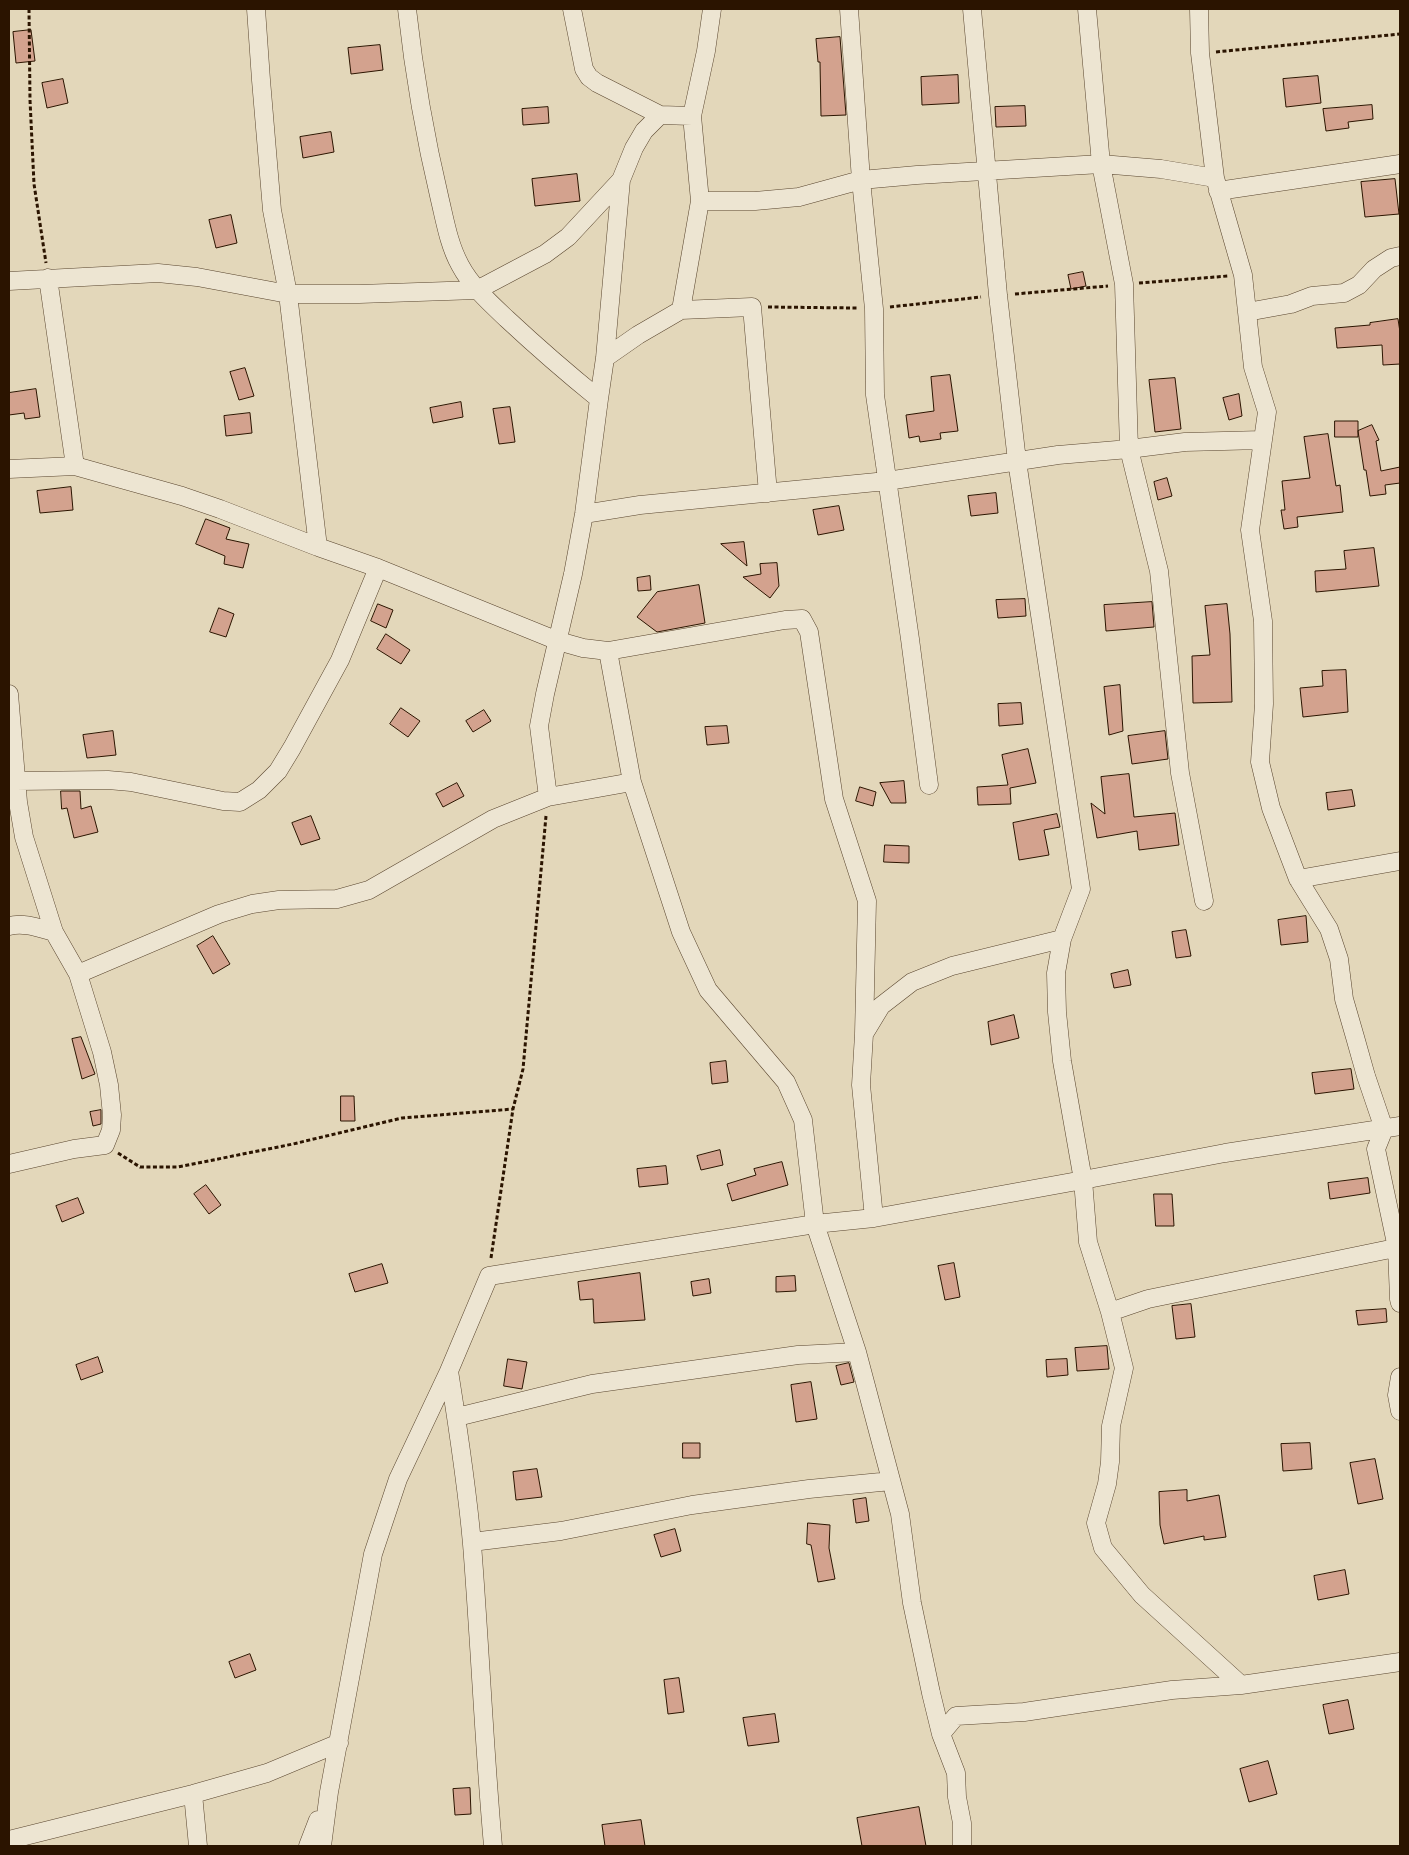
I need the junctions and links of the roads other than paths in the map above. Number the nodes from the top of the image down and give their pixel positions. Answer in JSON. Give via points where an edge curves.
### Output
{"nodes":[{"id":1,"x":256,"y":9,"type":"edge"},
{"id":2,"x":407,"y":9,"type":"edge"},
{"id":3,"x":572,"y":9,"type":"edge"},
{"id":4,"x":712,"y":9,"type":"edge"},
{"id":5,"x":849,"y":9,"type":"edge"},
{"id":6,"x":972,"y":9,"type":"edge"},
{"id":7,"x":1087,"y":9,"type":"edge"},
{"id":8,"x":1199,"y":9,"type":"edge"},
{"id":9,"x":660,"y":114,"type":"junction"},
{"id":10,"x":692,"y":116,"type":"junction"},
{"id":11,"x":1101,"y":164,"type":"junction"},
{"id":12,"x":1400,"y":164,"type":"edge"},
{"id":13,"x":987,"y":170,"type":"junction"},
{"id":14,"x":621,"y":180,"type":"junction"},
{"id":15,"x":861,"y":180,"type":"junction"},
{"id":16,"x":1217,"y":185,"type":"junction"},
{"id":17,"x":700,"y":201,"type":"junction"},
{"id":18,"x":1400,"y":256,"type":"edge"},
{"id":19,"x":48,"y":278,"type":"junction"},
{"id":20,"x":9,"y":281,"type":"edge"},
{"id":21,"x":477,"y":290,"type":"junction"},
{"id":22,"x":288,"y":294,"type":"junction"},
{"id":23,"x":680,"y":310,"type":"junction"},
{"id":24,"x":1247,"y":312,"type":"junction"},
{"id":25,"x":606,"y":358,"type":"junction"},
{"id":26,"x":598,"y":400,"type":"junction"},
{"id":27,"x":1262,"y":440,"type":"junction"},
{"id":28,"x":1128,"y":449,"type":"junction"},
{"id":29,"x":1017,"y":461,"type":"junction"},
{"id":30,"x":75,"y":466,"type":"junction"},
{"id":31,"x":9,"y":469,"type":"edge"},
{"id":32,"x":887,"y":480,"type":"junction"},
{"id":33,"x":768,"y":493,"type":"junction"},
{"id":34,"x":584,"y":514,"type":"junction"},
{"id":35,"x":318,"y":547,"type":"junction"},
{"id":36,"x":378,"y":568,"type":"junction"},
{"id":37,"x":558,"y":641,"type":"junction"},
{"id":38,"x":608,"y":651,"type":"junction"},
{"id":39,"x":9,"y":694,"type":"edge"},
{"id":40,"x":16,"y":781,"type":"junction"},
{"id":41,"x":632,"y":782,"type":"junction"},
{"id":42,"x":929,"y":785,"type":"dead end"},
{"id":43,"x":548,"y":797,"type":"junction"},
{"id":44,"x":1400,"y":861,"type":"edge"},
{"id":45,"x":1298,"y":879,"type":"junction"},
{"id":46,"x":1204,"y":901,"type":"dead end"},
{"id":47,"x":9,"y":926,"type":"edge"},
{"id":48,"x":54,"y":932,"type":"junction"},
{"id":49,"x":1062,"y":939,"type":"junction"},
{"id":50,"x":78,"y":974,"type":"junction"},
{"id":51,"x":864,"y":1034,"type":"junction"},
{"id":52,"x":1392,"y":1127,"type":"edge"},
{"id":53,"x":9,"y":1164,"type":"edge"},
{"id":54,"x":1083,"y":1180,"type":"junction"},
{"id":55,"x":874,"y":1218,"type":"junction"},
{"id":56,"x":815,"y":1224,"type":"junction"},
{"id":57,"x":1399,"y":1247,"type":"edge"},
{"id":58,"x":1400,"y":1302,"type":"edge"},
{"id":59,"x":1110,"y":1312,"type":"junction"},
{"id":60,"x":857,"y":1352,"type":"junction"},
{"id":61,"x":449,"y":1371,"type":"junction"},
{"id":62,"x":1400,"y":1377,"type":"edge"},
{"id":63,"x":1399,"y":1400,"type":"edge"},
{"id":64,"x":457,"y":1417,"type":"junction"},
{"id":65,"x":891,"y":1481,"type":"junction"},
{"id":66,"x":472,"y":1542,"type":"junction"},
{"id":67,"x":1400,"y":1662,"type":"edge"},
{"id":68,"x":1241,"y":1685,"type":"junction"},
{"id":69,"x":931,"y":1693,"type":"junction"},
{"id":70,"x":956,"y":1716,"type":"junction"},
{"id":71,"x":941,"y":1734,"type":"junction"},
{"id":72,"x":339,"y":1743,"type":"junction"},
{"id":73,"x":329,"y":1792,"type":"junction"},
{"id":74,"x":193,"y":1794,"type":"junction"},
{"id":75,"x":9,"y":1840,"type":"edge"},
{"id":76,"x":198,"y":1846,"type":"edge"},
{"id":77,"x":308,"y":1846,"type":"edge"},
{"id":78,"x":322,"y":1846,"type":"edge"},
{"id":79,"x":493,"y":1846,"type":"edge"},
{"id":80,"x":962,"y":1846,"type":"edge"}],
"edges":[{"from":1,"to":22,"type":"street","via":[[272,210]]},
{"from":2,"to":21,"type":"street","via":[[431,159],[452,247]]},
{"from":3,"to":9,"type":"street","via":[[584,69],[589,77],[597,84]]},
{"from":4,"to":10,"type":"street"},
{"from":5,"to":15,"type":"street"},
{"from":6,"to":13,"type":"street"},
{"from":7,"to":11,"type":"street"},
{"from":8,"to":16,"type":"street","via":[[1200,53]]},
{"from":9,"to":10,"type":"street"},
{"from":9,"to":14,"type":"street","via":[[644,131]]},
{"from":10,"to":17,"type":"street"},
{"from":11,"to":13,"type":"street"},
{"from":11,"to":16,"type":"street","via":[[1161,169]]},
{"from":11,"to":28,"type":"street","via":[[1124,284]]},
{"from":12,"to":16,"type":"street"},
{"from":13,"to":15,"type":"street"},
{"from":13,"to":29,"type":"street"},
{"from":14,"to":21,"type":"street","via":[[568,237],[545,254]]},
{"from":14,"to":25,"type":"street"},
{"from":15,"to":17,"type":"street","via":[[799,197]]},
{"from":15,"to":32,"type":"street","via":[[874,309],[875,395]]},
{"from":16,"to":24,"type":"street","via":[[1244,274]]},
{"from":17,"to":23,"type":"street"},
{"from":18,"to":24,"type":"street","via":[[1374,268],[1359,285],[1344,293],[1312,296],[1291,304]]},
{"from":19,"to":20,"type":"street"},
{"from":19,"to":22,"type":"street","via":[[158,273]]},
{"from":19,"to":30,"type":"street"},
{"from":21,"to":22,"type":"street"},
{"from":21,"to":26,"type":"street"},
{"from":22,"to":35,"type":"street"},
{"from":23,"to":25,"type":"street"},
{"from":23,"to":33,"type":"street","via":[[752,307]]},
{"from":24,"to":27,"type":"street","via":[[1253,367],[1267,412]]},
{"from":25,"to":26,"type":"street"},
{"from":26,"to":34,"type":"street"},
{"from":27,"to":28,"type":"street","via":[[1185,442]]},
{"from":27,"to":45,"type":"street","via":[[1250,530],[1262,621],[1264,704],[1260,762],[1271,808]]},
{"from":28,"to":29,"type":"street"},
{"from":28,"to":46,"type":"street","via":[[1159,571],[1180,773]]},
{"from":29,"to":32,"type":"street"},
{"from":29,"to":49,"type":"street","via":[[1081,889]]},
{"from":30,"to":31,"type":"street"},
{"from":30,"to":35,"type":"street","via":[[182,496]]},
{"from":32,"to":33,"type":"street"},
{"from":32,"to":42,"type":"street"},
{"from":33,"to":34,"type":"street","via":[[640,505]]},
{"from":34,"to":37,"type":"street"},
{"from":35,"to":36,"type":"street"},
{"from":36,"to":37,"type":"street"},
{"from":36,"to":40,"type":"street","via":[[340,660],[292,748],[278,771],[259,790],[240,802],[223,802],[131,782]]},
{"from":37,"to":38,"type":"street"},
{"from":37,"to":43,"type":"street","via":[[539,726]]},
{"from":38,"to":41,"type":"street"},
{"from":38,"to":51,"type":"street","via":[[802,620],[809,632],[834,799],[867,901]]},
{"from":39,"to":40,"type":"street"},
{"from":40,"to":48,"type":"street","via":[[24,837]]},
{"from":41,"to":43,"type":"street"},
{"from":41,"to":56,"type":"street","via":[[681,932],[708,990],[786,1082],[803,1120]]},
{"from":43,"to":50,"type":"street","via":[[493,819],[369,890],[336,899],[252,904],[219,914]]},
{"from":44,"to":45,"type":"street"},
{"from":45,"to":52,"type":"street","via":[[1329,929],[1339,959],[1344,999],[1366,1076]]},
{"from":47,"to":48,"type":"street","via":[[32,926]]},
{"from":48,"to":50,"type":"street"},
{"from":49,"to":51,"type":"street","via":[[952,966],[912,982],[881,1006]]},
{"from":49,"to":54,"type":"street","via":[[1056,972],[1057,1012],[1062,1061]]},
{"from":50,"to":53,"type":"street","via":[[109,1085],[111,1130],[105,1144]]},
{"from":51,"to":55,"type":"street","via":[[861,1085]]},
{"from":52,"to":54,"type":"street","via":[[1225,1153]]},
{"from":52,"to":57,"type":"street","via":[[1376,1149]]},
{"from":54,"to":55,"type":"street"},
{"from":54,"to":59,"type":"street","via":[[1088,1242]]},
{"from":55,"to":56,"type":"street"},
{"from":56,"to":60,"type":"street"},
{"from":56,"to":61,"type":"street","via":[[488,1276]]},
{"from":57,"to":58,"type":"street"},
{"from":57,"to":59,"type":"street","via":[[1148,1299]]},
{"from":59,"to":68,"type":"street","via":[[1124,1368],[1111,1426],[1107,1484],[1096,1523],[1103,1548],[1142,1595]]},
{"from":60,"to":64,"type":"street","via":[[798,1355],[592,1384]]},
{"from":60,"to":65,"type":"street"},
{"from":61,"to":64,"type":"street"},
{"from":61,"to":72,"type":"street","via":[[398,1478],[373,1554]]},
{"from":62,"to":63,"type":"street"},
{"from":64,"to":66,"type":"street"},
{"from":65,"to":66,"type":"street","via":[[692,1505],[561,1531]]},
{"from":65,"to":69,"type":"street","via":[[900,1514],[912,1603]]},
{"from":66,"to":79,"type":"street"},
{"from":67,"to":68,"type":"street"},
{"from":68,"to":70,"type":"street","via":[[1172,1690],[1024,1712]]},
{"from":69,"to":70,"type":"street"},
{"from":69,"to":71,"type":"street"},
{"from":70,"to":71,"type":"street"},
{"from":71,"to":80,"type":"street","via":[[956,1773]]},
{"from":72,"to":73,"type":"street"},
{"from":72,"to":74,"type":"street","via":[[267,1773]]},
{"from":73,"to":77,"type":"street"},
{"from":73,"to":78,"type":"street"},
{"from":74,"to":75,"type":"street"},
{"from":74,"to":76,"type":"street"}]}
